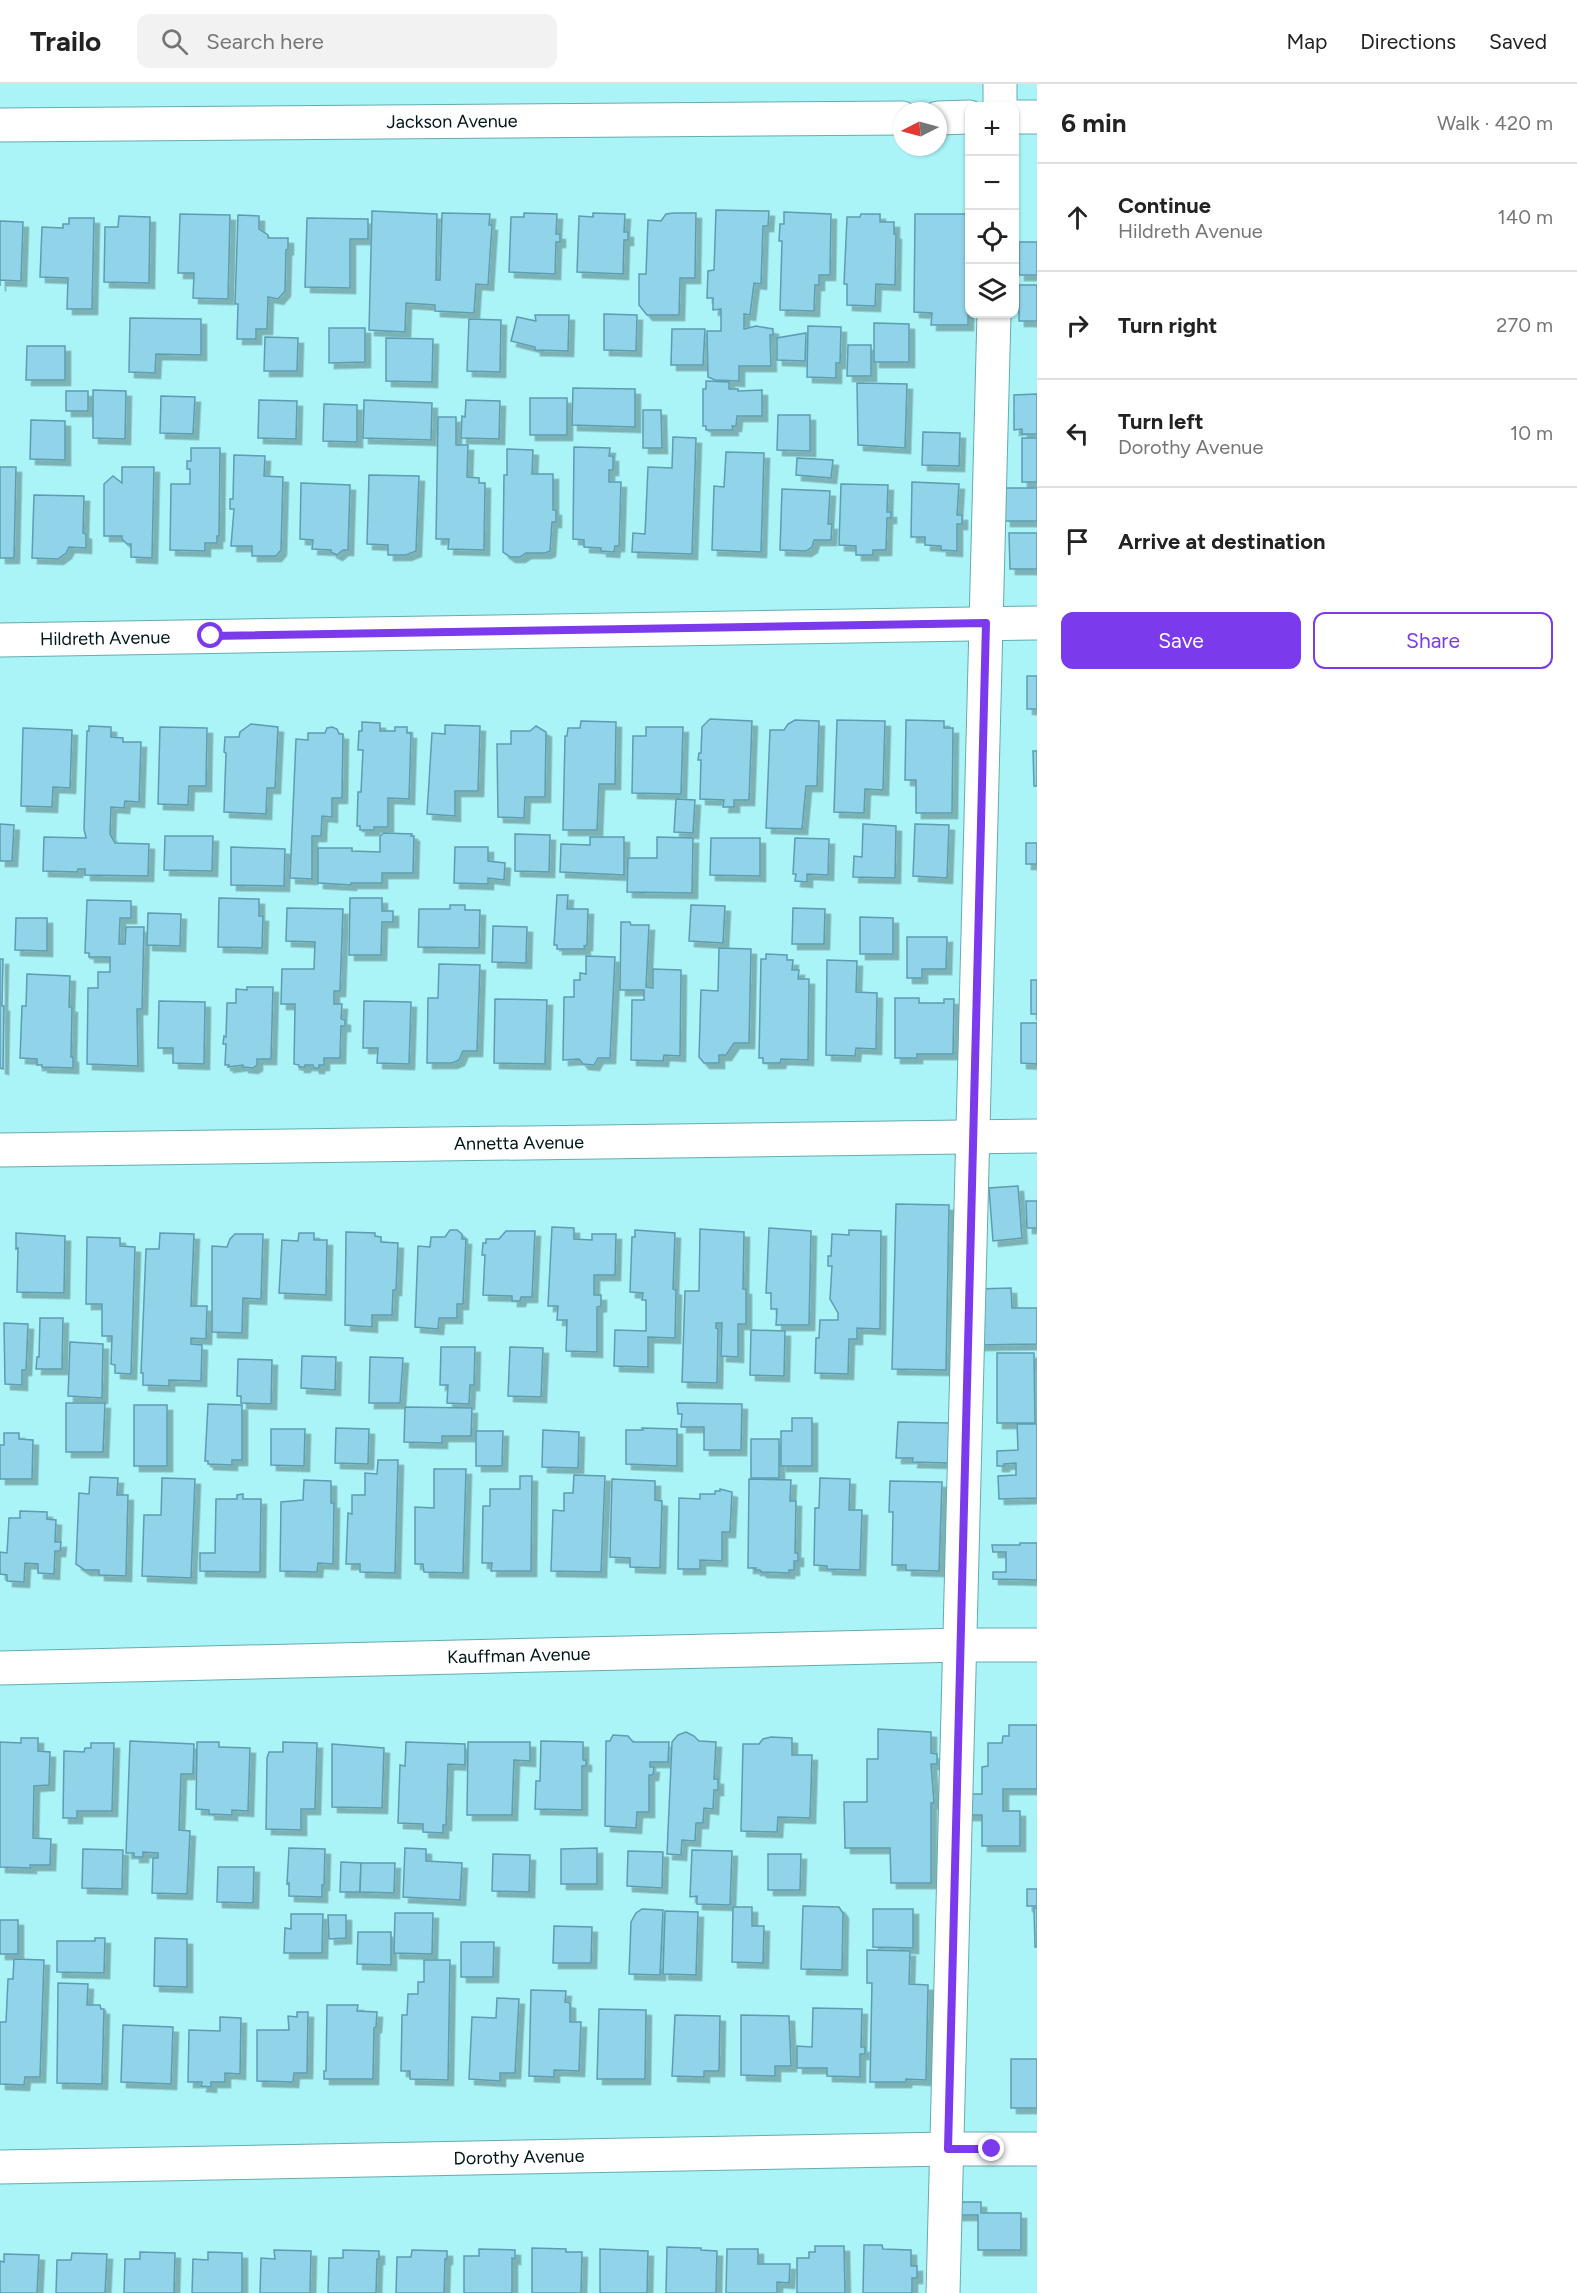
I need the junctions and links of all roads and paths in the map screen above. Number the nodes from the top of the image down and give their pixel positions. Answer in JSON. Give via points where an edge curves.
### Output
{"nodes":[{"id":1,"x":1000,"y":84,"type":"edge"},
{"id":2,"x":1000,"y":102,"type":"edge"},
{"id":3,"x":965,"y":117,"type":"edge"},
{"id":4,"x":1019,"y":117,"type":"edge"},
{"id":5,"x":1037,"y":117,"type":"edge"},
{"id":6,"x":893,"y":118,"type":"edge"},
{"id":7,"x":947,"y":118,"type":"edge"},
{"id":8,"x":0,"y":125,"type":"edge"},
{"id":9,"x":994,"y":318,"type":"edge"},
{"id":10,"x":986,"y":623,"type":"junction"},
{"id":11,"x":1037,"y":623,"type":"edge"},
{"id":12,"x":0,"y":640,"type":"edge"},
{"id":13,"x":974,"y":1136,"type":"junction"},
{"id":14,"x":1037,"y":1136,"type":"edge"},
{"id":15,"x":0,"y":1150,"type":"edge"},
{"id":16,"x":961,"y":1645,"type":"junction"},
{"id":17,"x":1037,"y":1645,"type":"edge"},
{"id":18,"x":0,"y":1668,"type":"edge"},
{"id":19,"x":948,"y":2149,"type":"junction"},
{"id":20,"x":1037,"y":2149,"type":"edge"},
{"id":21,"x":0,"y":2168,"type":"edge"},
{"id":22,"x":943,"y":2293,"type":"edge"}],
"edges":[{"from":1,"to":2,"type":"street"},
{"from":3,"to":7,"type":"street"},
{"from":4,"to":5,"type":"street"},
{"from":6,"to":8,"type":"street","name":"Jackson Avenue"},
{"from":9,"to":10,"type":"street"},
{"from":10,"to":11,"type":"street","name":"Hildreth Avenue"},
{"from":10,"to":12,"type":"street","name":"Hildreth Avenue"},
{"from":10,"to":13,"type":"street"},
{"from":13,"to":14,"type":"street","name":"Annetta Avenue"},
{"from":13,"to":15,"type":"street","name":"Annetta Avenue"},
{"from":13,"to":16,"type":"street"},
{"from":16,"to":17,"type":"street","name":"Kauffman Avenue"},
{"from":16,"to":18,"type":"street","name":"Kauffman Avenue"},
{"from":16,"to":19,"type":"street"},
{"from":19,"to":20,"type":"street","name":"Dorothy Avenue"},
{"from":19,"to":21,"type":"street","name":"Dorothy Avenue"},
{"from":19,"to":22,"type":"street"}]}
